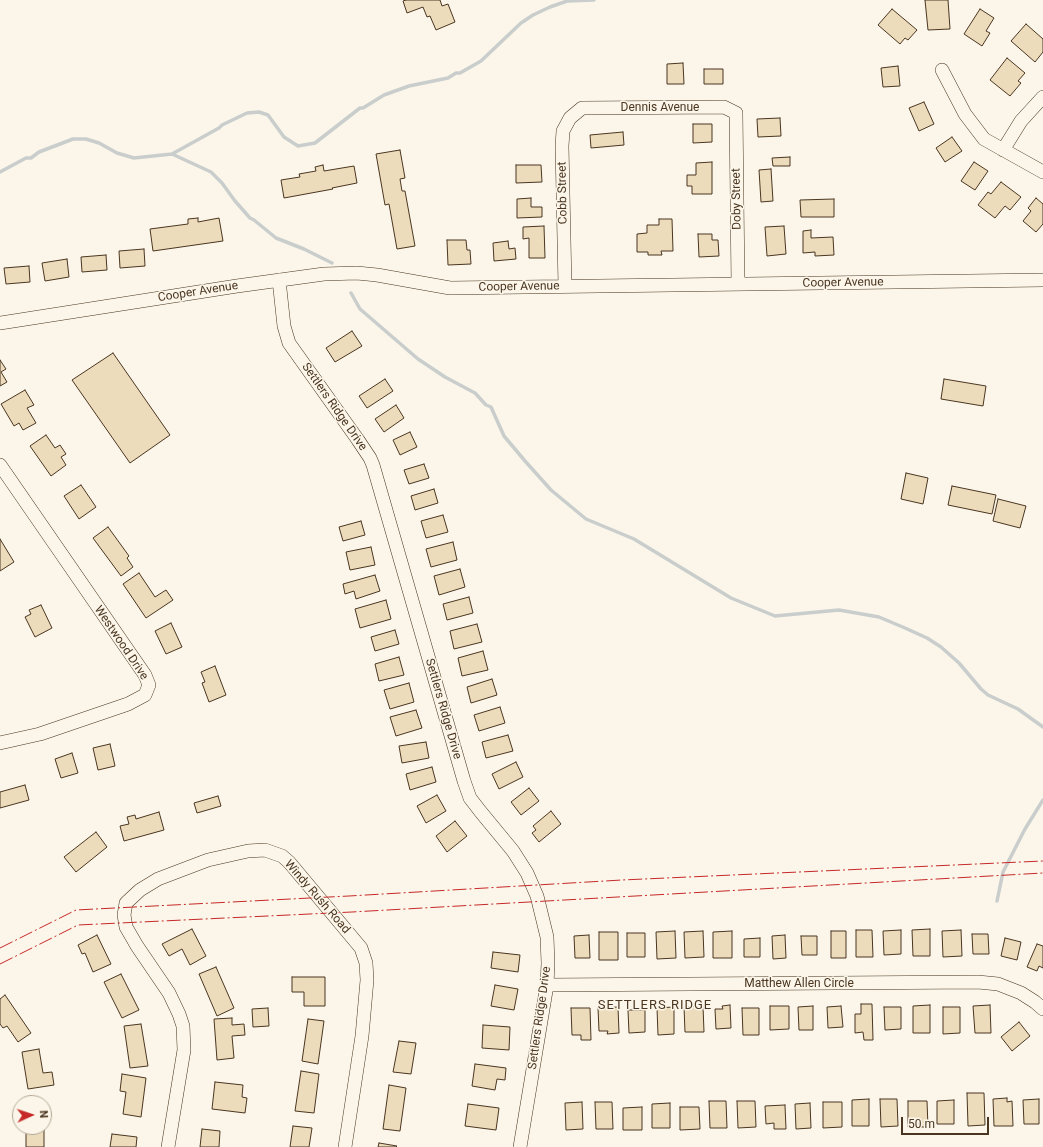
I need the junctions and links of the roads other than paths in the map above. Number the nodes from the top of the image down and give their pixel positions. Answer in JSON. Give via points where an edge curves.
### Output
{"nodes":[{"id":1,"x":942,"y":70,"type":"dead end"},
{"id":2,"x":1043,"y":97,"type":"edge"},
{"id":3,"x":582,"y":108,"type":"joint"},
{"id":4,"x":736,"y":113,"type":"joint"},
{"id":5,"x":1004,"y":150,"type":"junction"},
{"id":6,"x":1043,"y":172,"type":"edge"},
{"id":7,"x":279,"y":280,"type":"junction"},
{"id":8,"x":1043,"y":280,"type":"edge"},
{"id":9,"x":738,"y":284,"type":"junction"},
{"id":10,"x":565,"y":286,"type":"junction"},
{"id":11,"x":0,"y":323,"type":"edge"},
{"id":12,"x":0,"y":465,"type":"edge"},
{"id":13,"x":0,"y":743,"type":"edge"},
{"id":14,"x":547,"y":985,"type":"junction"},
{"id":15,"x":1043,"y":1009,"type":"edge"},
{"id":16,"x":168,"y":1147,"type":"edge"},
{"id":17,"x":345,"y":1147,"type":"edge"},
{"id":18,"x":520,"y":1147,"type":"edge"}],
"edges":[{"from":1,"to":5,"type":"street","via":[[965,114],[984,139]]},
{"from":2,"to":5,"type":"street","via":[[1021,121]]},
{"from":3,"to":4,"type":"street","name":"Dennis Avenue","via":[[724,107]]},
{"from":3,"to":10,"type":"street","name":"Cobb Street","via":[[570,118],[563,131]]},
{"from":4,"to":9,"type":"street","name":"Doby Street"},
{"from":5,"to":6,"type":"street"},
{"from":7,"to":10,"type":"street","name":"Cooper Avenue","via":[[357,273],[450,288]]},
{"from":7,"to":11,"type":"street","name":"Cooper Avenue"},
{"from":7,"to":14,"type":"street","name":"Settlers Ridge Drive","via":[[284,326],[289,343],[370,458],[470,798],[513,851],[537,896],[547,937]]},
{"from":8,"to":9,"type":"street","name":"Cooper Avenue"},
{"from":9,"to":10,"type":"street","name":"Cooper Avenue"},
{"from":12,"to":13,"type":"street","name":"Westwood Drive","via":[[145,675],[149,685],[145,695],[128,704],[40,734]]},
{"from":14,"to":15,"type":"street","name":"Matthew Allen Circle","via":[[978,982],[998,984],[1021,993]]},
{"from":14,"to":18,"type":"street","name":"Settlers Ridge Drive"},
{"from":16,"to":17,"type":"street","name":"Windy Rush Road","via":[[184,1050],[183,1026],[169,993],[136,946],[126,926],[126,903],[158,879],[208,860],[265,850],[282,856],[289,862],[361,948],[366,963],[362,1036]]}]}
